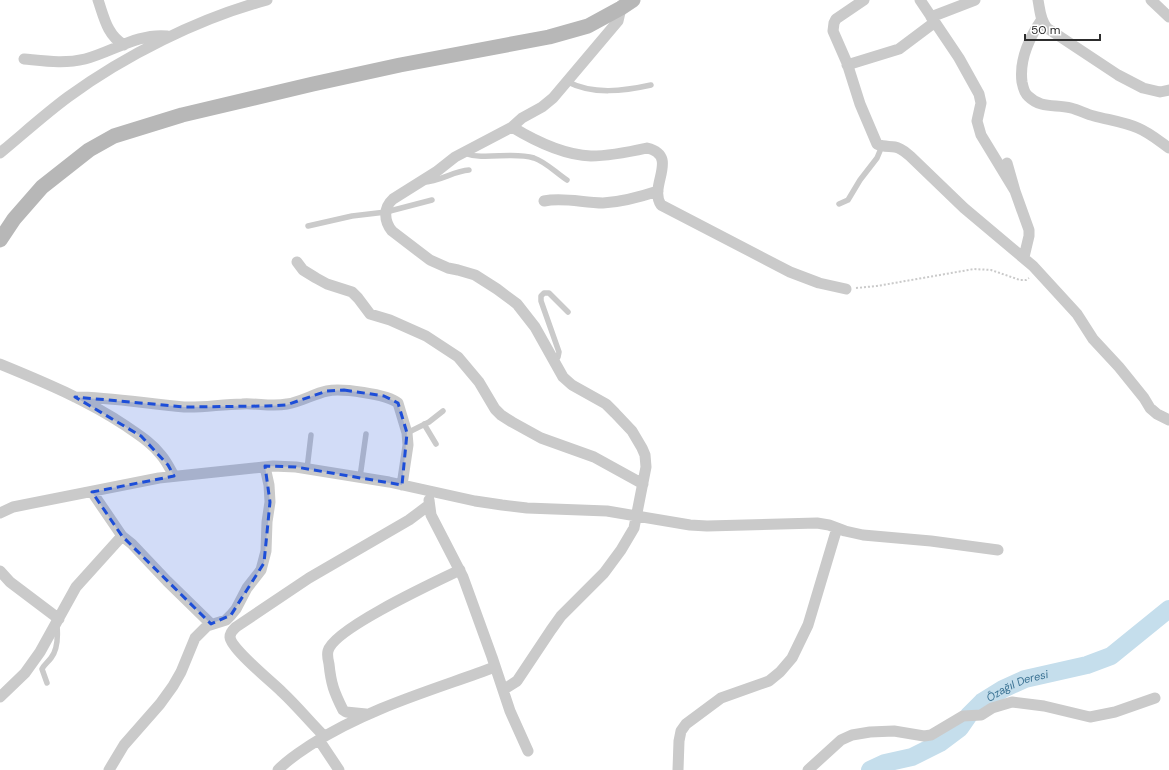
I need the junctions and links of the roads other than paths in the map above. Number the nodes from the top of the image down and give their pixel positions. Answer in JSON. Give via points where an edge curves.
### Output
{"nodes":[{"id":1,"x":98,"y":0,"type":"edge"},
{"id":2,"x":267,"y":0,"type":"edge"},
{"id":3,"x":864,"y":0,"type":"edge"},
{"id":4,"x":920,"y":0,"type":"edge"},
{"id":5,"x":974,"y":0,"type":"edge"},
{"id":6,"x":1038,"y":0,"type":"edge"},
{"id":7,"x":1151,"y":0,"type":"edge"},
{"id":8,"x":627,"y":4,"type":"edge"},
{"id":9,"x":1169,"y":17,"type":"edge"},
{"id":10,"x":1042,"y":19,"type":"junction"},
{"id":11,"x":933,"y":20,"type":"junction"},
{"id":12,"x":172,"y":36,"type":"junction"},
{"id":13,"x":124,"y":45,"type":"junction"},
{"id":14,"x":24,"y":59,"type":"dead end"},
{"id":15,"x":848,"y":65,"type":"junction"},
{"id":16,"x":568,"y":82,"type":"junction"},
{"id":17,"x":651,"y":85,"type":"dead end"},
{"id":18,"x":1167,"y":94,"type":"edge"},
{"id":19,"x":512,"y":127,"type":"junction"},
{"id":20,"x":882,"y":146,"type":"junction"},
{"id":21,"x":1169,"y":148,"type":"edge"},
{"id":22,"x":0,"y":153,"type":"edge"},
{"id":23,"x":462,"y":153,"type":"junction"},
{"id":24,"x":1007,"y":164,"type":"dead end"},
{"id":25,"x":469,"y":170,"type":"dead end"},
{"id":26,"x":567,"y":180,"type":"dead end"},
{"id":27,"x":420,"y":182,"type":"junction"},
{"id":28,"x":658,"y":191,"type":"junction"},
{"id":29,"x":1015,"y":191,"type":"junction"},
{"id":30,"x":432,"y":200,"type":"dead end"},
{"id":31,"x":544,"y":201,"type":"dead end"},
{"id":32,"x":839,"y":204,"type":"dead end"},
{"id":33,"x":386,"y":212,"type":"junction"},
{"id":34,"x":308,"y":226,"type":"dead end"},
{"id":35,"x":0,"y":240,"type":"edge"},
{"id":36,"x":1024,"y":257,"type":"junction"},
{"id":37,"x":297,"y":262,"type":"dead end"},
{"id":38,"x":846,"y":289,"type":"road end"},
{"id":39,"x":568,"y":312,"type":"dead end"},
{"id":40,"x":553,"y":362,"type":"junction"},
{"id":41,"x":0,"y":364,"type":"edge"},
{"id":42,"x":75,"y":397,"type":"junction"},
{"id":43,"x":443,"y":411,"type":"dead end"},
{"id":44,"x":1169,"y":420,"type":"edge"},
{"id":45,"x":424,"y":424,"type":"junction"},
{"id":46,"x":407,"y":433,"type":"junction"},
{"id":47,"x":366,"y":434,"type":"dead end"},
{"id":48,"x":311,"y":435,"type":"dead end"},
{"id":49,"x":436,"y":444,"type":"dead end"},
{"id":50,"x":265,"y":467,"type":"junction"},
{"id":51,"x":307,"y":469,"type":"junction"},
{"id":52,"x":174,"y":476,"type":"junction"},
{"id":53,"x":360,"y":477,"type":"junction"},
{"id":54,"x":643,"y":484,"type":"junction"},
{"id":55,"x":402,"y":485,"type":"junction"},
{"id":56,"x":429,"y":490,"type":"junction"},
{"id":57,"x":92,"y":492,"type":"junction"},
{"id":58,"x":429,"y":505,"type":"junction"},
{"id":59,"x":0,"y":513,"type":"edge"},
{"id":60,"x":636,"y":516,"type":"junction"},
{"id":61,"x":837,"y":528,"type":"junction"},
{"id":62,"x":122,"y":536,"type":"junction"},
{"id":63,"x":998,"y":550,"type":"dead end"},
{"id":64,"x":460,"y":570,"type":"junction"},
{"id":65,"x":0,"y":571,"type":"edge"},
{"id":66,"x":58,"y":621,"type":"junction"},
{"id":67,"x":211,"y":624,"type":"junction"},
{"id":68,"x":495,"y":667,"type":"junction"},
{"id":69,"x":47,"y":683,"type":"dead end"},
{"id":70,"x":503,"y":690,"type":"junction"},
{"id":71,"x":0,"y":697,"type":"edge"},
{"id":72,"x":1155,"y":698,"type":"dead end"},
{"id":73,"x":366,"y":714,"type":"junction"},
{"id":74,"x":322,"y":738,"type":"junction"},
{"id":75,"x":528,"y":751,"type":"dead end"},
{"id":76,"x":110,"y":770,"type":"edge"},
{"id":77,"x":278,"y":770,"type":"edge"},
{"id":78,"x":339,"y":770,"type":"edge"},
{"id":79,"x":678,"y":770,"type":"edge"},
{"id":80,"x":808,"y":770,"type":"edge"}],
"edges":[{"from":1,"to":13,"type":"street","via":[[112,36]]},
{"from":2,"to":12,"type":"street"},
{"from":3,"to":15,"type":"street","via":[[834,23],[833,31]]},
{"from":4,"to":11,"type":"street"},
{"from":5,"to":11,"type":"street"},
{"from":6,"to":10,"type":"street"},
{"from":7,"to":9,"type":"street"},
{"from":8,"to":16,"type":"street","via":[[618,22]]},
{"from":8,"to":35,"type":"street","via":[[588,26],[549,37],[313,84],[182,115],[114,136],[89,150],[42,187]]},
{"from":10,"to":18,"type":"street","via":[[1047,28],[1118,75],[1143,88]]},
{"from":10,"to":21,"type":"street","via":[[1023,58],[1022,82],[1028,97],[1046,106],[1072,108],[1131,125],[1145,131]]},
{"from":11,"to":15,"type":"street","via":[[899,49]]},
{"from":11,"to":29,"type":"street","via":[[959,58],[979,94],[981,103],[977,121],[981,135]]},
{"from":12,"to":13,"type":"street","via":[[141,38]]},
{"from":12,"to":22,"type":"street","via":[[83,87]]},
{"from":13,"to":14,"type":"street","via":[[73,61],[55,63]]},
{"from":15,"to":20,"type":"street","via":[[872,134]]},
{"from":16,"to":17,"type":"lane","via":[[588,89],[602,90]]},
{"from":16,"to":19,"type":"street","via":[[542,107]]},
{"from":19,"to":23,"type":"street"},
{"from":19,"to":28,"type":"street","via":[[546,145],[580,154],[596,156],[647,148],[658,152],[662,162]]},
{"from":20,"to":32,"type":"lane","via":[[877,158],[848,200]]},
{"from":20,"to":36,"type":"street","via":[[901,149],[910,156],[964,208]]},
{"from":23,"to":26,"type":"lane","via":[[476,156],[534,158]]},
{"from":23,"to":27,"type":"street"},
{"from":24,"to":29,"type":"street"},
{"from":25,"to":27,"type":"lane","via":[[461,170],[435,181]]},
{"from":27,"to":33,"type":"street","via":[[393,199]]},
{"from":28,"to":31,"type":"street","via":[[603,203],[561,199]]},
{"from":28,"to":38,"type":"street","via":[[661,205],[721,237],[790,272],[818,283]]},
{"from":29,"to":36,"type":"street","via":[[1029,230]]},
{"from":30,"to":33,"type":"lane"},
{"from":33,"to":34,"type":"lane","via":[[352,216]]},
{"from":33,"to":40,"type":"street","via":[[388,226],[392,231],[430,260],[475,275],[517,304],[535,327]]},
{"from":36,"to":44,"type":"street","via":[[1077,314],[1093,339],[1119,367],[1150,408]]},
{"from":37,"to":54,"type":"street","via":[[303,270],[327,284],[352,292],[370,314],[426,336],[458,357],[501,415],[541,438],[594,457]]},
{"from":39,"to":40,"type":"lane","via":[[549,293],[541,296],[559,352]]},
{"from":40,"to":54,"type":"street","via":[[572,385],[606,404],[632,431],[644,455],[646,468]]},
{"from":41,"to":42,"type":"street"},
{"from":42,"to":46,"type":"street","via":[[185,407],[240,404],[266,406],[286,405],[327,391],[344,390],[394,400],[398,403]]},
{"from":42,"to":52,"type":"street","via":[[98,408],[141,436],[162,456]]},
{"from":43,"to":45,"type":"lane"},
{"from":45,"to":46,"type":"lane"},
{"from":45,"to":49,"type":"lane"},
{"from":46,"to":55,"type":"street","via":[[408,444]]},
{"from":47,"to":53,"type":"lane"},
{"from":48,"to":51,"type":"lane"},
{"from":50,"to":51,"type":"street"},
{"from":50,"to":52,"type":"street"},
{"from":50,"to":67,"type":"street","via":[[270,502],[264,563],[231,615],[226,620]]},
{"from":51,"to":53,"type":"street"},
{"from":52,"to":57,"type":"street"},
{"from":53,"to":55,"type":"street"},
{"from":54,"to":60,"type":"street"},
{"from":55,"to":56,"type":"street"},
{"from":56,"to":58,"type":"street"},
{"from":56,"to":60,"type":"street","via":[[502,505],[607,511]]},
{"from":57,"to":59,"type":"street"},
{"from":57,"to":62,"type":"street"},
{"from":58,"to":64,"type":"street","via":[[431,515]]},
{"from":58,"to":74,"type":"street","via":[[409,520],[308,578],[231,632],[232,642],[250,663],[283,693]]},
{"from":60,"to":61,"type":"street","via":[[690,525],[817,523]]},
{"from":60,"to":70,"type":"street","via":[[630,536],[613,562],[558,621],[517,681]]},
{"from":61,"to":63,"type":"street","via":[[863,535],[931,540]]},
{"from":61,"to":79,"type":"street","via":[[808,625],[792,658],[769,681],[721,698],[686,724],[679,741]]},
{"from":62,"to":66,"type":"street","via":[[76,587]]},
{"from":62,"to":67,"type":"street"},
{"from":64,"to":68,"type":"street"},
{"from":64,"to":73,"type":"street","via":[[377,611],[337,638],[331,646],[328,651],[331,680],[343,710]]},
{"from":65,"to":66,"type":"street"},
{"from":66,"to":69,"type":"lane","via":[[56,646],[52,657],[42,669]]},
{"from":66,"to":71,"type":"street","via":[[32,664]]},
{"from":67,"to":76,"type":"street","via":[[195,638],[173,686],[124,745]]},
{"from":68,"to":70,"type":"street"},
{"from":68,"to":73,"type":"street"},
{"from":70,"to":75,"type":"street"},
{"from":72,"to":80,"type":"street","via":[[1115,712],[1090,717],[1044,706],[1012,702],[992,708],[981,715],[963,716],[931,735],[894,731],[852,735],[842,740]]},
{"from":73,"to":74,"type":"street"},
{"from":74,"to":77,"type":"street"},
{"from":74,"to":78,"type":"street"}]}
